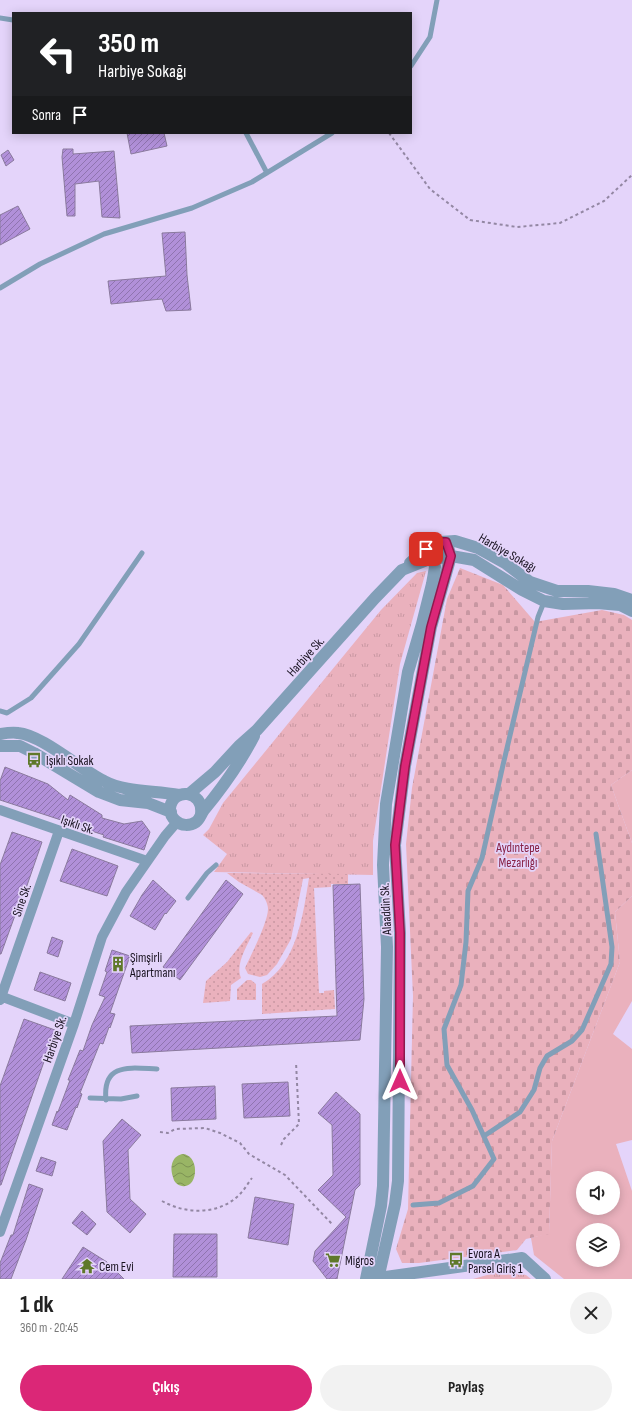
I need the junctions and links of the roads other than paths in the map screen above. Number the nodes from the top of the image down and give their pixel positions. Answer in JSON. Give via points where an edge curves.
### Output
{"nodes":[{"id":1,"x":437,"y":0,"type":"edge"},
{"id":2,"x":0,"y":18,"type":"edge"},
{"id":3,"x":12,"y":20,"type":"edge"},
{"id":4,"x":412,"y":64,"type":"edge"},
{"id":5,"x":247,"y":134,"type":"edge"},
{"id":6,"x":330,"y":134,"type":"edge"},
{"id":7,"x":267,"y":173,"type":"junction"},
{"id":8,"x":0,"y":288,"type":"edge"},
{"id":9,"x":446,"y":542,"type":"junction"},
{"id":10,"x":142,"y":553,"type":"dead end"},
{"id":11,"x":451,"y":556,"type":"junction"},
{"id":12,"x":433,"y":558,"type":"junction"},
{"id":13,"x":402,"y":570,"type":"junction"},
{"id":14,"x":630,"y":597,"type":"edge"},
{"id":15,"x":544,"y":601,"type":"junction"},
{"id":16,"x":632,"y":611,"type":"edge"},
{"id":17,"x":0,"y":711,"type":"edge"},
{"id":18,"x":257,"y":730,"type":"junction"},
{"id":19,"x":0,"y":734,"type":"edge"},
{"id":20,"x":0,"y":746,"type":"edge"},
{"id":21,"x":184,"y":795,"type":"junction"},
{"id":22,"x":0,"y":810,"type":"edge"},
{"id":23,"x":201,"y":814,"type":"junction"},
{"id":24,"x":174,"y":817,"type":"junction"},
{"id":25,"x":59,"y":831,"type":"junction"},
{"id":26,"x":596,"y":834,"type":"dead end"},
{"id":27,"x":147,"y":861,"type":"junction"},
{"id":28,"x":216,"y":865,"type":"dead end"},
{"id":29,"x":188,"y":898,"type":"dead end"},
{"id":30,"x":0,"y":998,"type":"edge"},
{"id":31,"x":74,"y":1024,"type":"junction"},
{"id":32,"x":399,"y":1049,"type":"junction"},
{"id":33,"x":385,"y":1051,"type":"junction"},
{"id":34,"x":384,"y":1065,"type":"junction"},
{"id":35,"x":400,"y":1066,"type":"junction"},
{"id":36,"x":157,"y":1069,"type":"dead end"},
{"id":37,"x":137,"y":1096,"type":"dead end"},
{"id":38,"x":90,"y":1098,"type":"dead end"},
{"id":39,"x":106,"y":1100,"type":"junction"},
{"id":40,"x":484,"y":1136,"type":"junction"},
{"id":41,"x":413,"y":1205,"type":"dead end"},
{"id":42,"x":4,"y":1208,"type":"edge"},
{"id":43,"x":0,"y":1232,"type":"edge"},
{"id":44,"x":372,"y":1278,"type":"edge"},
{"id":45,"x":545,"y":1279,"type":"edge"}],
"edges":[{"from":1,"to":4,"type":"lane","via":[[430,36]]},
{"from":2,"to":3,"type":"lane"},
{"from":5,"to":7,"type":"lane"},
{"from":6,"to":7,"type":"lane"},
{"from":7,"to":8,"type":"lane","via":[[192,208],[104,234],[40,264]]},
{"from":9,"to":11,"type":"street"},
{"from":9,"to":13,"type":"street","name":"Harbiye Sokağı","via":[[426,549]]},
{"from":9,"to":14,"type":"street","name":"Harbiye Sokağı","via":[[455,541],[478,548],[505,563],[530,582],[557,591],[588,591]]},
{"from":10,"to":17,"type":"lane","via":[[79,644],[31,698],[7,714]]},
{"from":11,"to":12,"type":"street","name":"Harbiye Sk."},
{"from":11,"to":15,"type":"street","name":"Harbiye Sokağı","via":[[474,560]]},
{"from":11,"to":32,"type":"street","name":"Alaaddin Sk.","via":[[431,627],[405,766],[395,845],[400,933]]},
{"from":12,"to":13,"type":"street","name":"Harbiye Sk."},
{"from":12,"to":33,"type":"street","name":"Alaaddin Sk.","via":[[435,567],[432,584],[408,672],[386,804],[383,865],[387,948]]},
{"from":13,"to":18,"type":"street","name":"Harbiye Sk."},
{"from":15,"to":16,"type":"street","name":"Harbiye Sokağı","via":[[620,605]]},
{"from":15,"to":40,"type":"lane","via":[[536,625],[482,858],[468,891],[461,985],[444,1029],[447,1065]]},
{"from":18,"to":21,"type":"street","name":"Harbiye Sk.","via":[[215,772]]},
{"from":18,"to":23,"type":"street","via":[[244,754]]},
{"from":19,"to":21,"type":"street","via":[[29,735],[104,781],[122,789]]},
{"from":20,"to":24,"type":"street","via":[[20,746],[99,792],[120,800],[148,803]]},
{"from":21,"to":23,"type":"street","via":[[194,796],[201,803]]},
{"from":21,"to":24,"type":"street","via":[[172,802]]},
{"from":22,"to":25,"type":"street","name":"Işıklı Sk."},
{"from":23,"to":24,"type":"street","via":[[191,824],[186,825]]},
{"from":24,"to":27,"type":"street","via":[[165,836]]},
{"from":25,"to":27,"type":"street","name":"Işıklı Sk."},
{"from":25,"to":30,"type":"street","name":"Sine Sk."},
{"from":26,"to":40,"type":"lane","via":[[612,947],[611,964],[582,1030],[572,1041],[547,1056],[540,1068],[534,1090],[520,1112]]},
{"from":27,"to":31,"type":"street","name":"Harbiye Sk.","via":[[126,892],[102,937]]},
{"from":28,"to":29,"type":"lane"},
{"from":30,"to":31,"type":"street"},
{"from":31,"to":42,"type":"street","name":"Harbiye Sk."},
{"from":32,"to":33,"type":"street"},
{"from":32,"to":35,"type":"street","name":"Alaaddin Sk."},
{"from":33,"to":34,"type":"street","name":"Alaaddin Sk."},
{"from":34,"to":35,"type":"street"},
{"from":34,"to":44,"type":"street","name":"Alaaddin Sk.","via":[[383,1186]]},
{"from":35,"to":44,"type":"street","name":"Alaaddin Sk.","via":[[398,1181],[395,1204]]},
{"from":36,"to":39,"type":"lane","via":[[124,1068],[115,1072],[105,1088]]},
{"from":37,"to":39,"type":"lane"},
{"from":38,"to":39,"type":"lane"},
{"from":40,"to":41,"type":"lane","via":[[494,1159],[473,1186],[438,1203]]},
{"from":42,"to":43,"type":"street","name":"Harbiye Sk."},
{"from":44,"to":45,"type":"street","via":[[522,1258]]}]}
